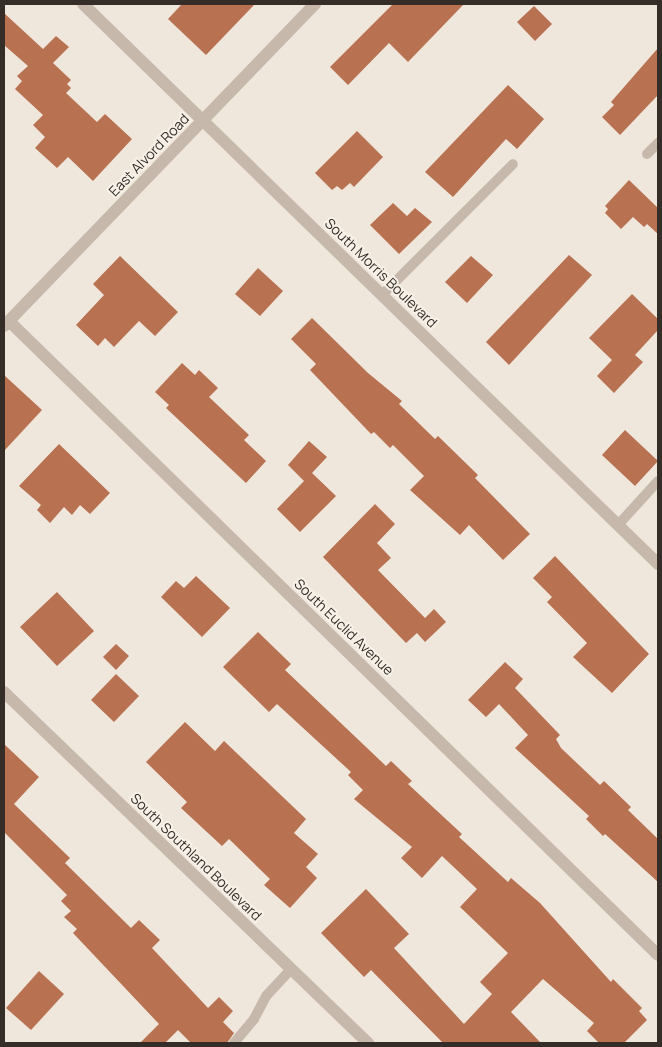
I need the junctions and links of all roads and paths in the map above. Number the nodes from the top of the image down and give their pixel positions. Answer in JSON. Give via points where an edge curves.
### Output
{"nodes":[{"id":1,"x":83,"y":4,"type":"edge"},
{"id":2,"x":315,"y":4,"type":"edge"},
{"id":3,"x":203,"y":120,"type":"junction"},
{"id":4,"x":658,"y":143,"type":"edge"},
{"id":5,"x":647,"y":154,"type":"dead end"},
{"id":6,"x":513,"y":164,"type":"dead end"},
{"id":7,"x":382,"y":295,"type":"junction"},
{"id":8,"x":6,"y":324,"type":"edge"},
{"id":9,"x":658,"y":481,"type":"edge"},
{"id":10,"x":618,"y":525,"type":"junction"},
{"id":11,"x":658,"y":564,"type":"edge"},
{"id":12,"x":4,"y":692,"type":"edge"},
{"id":13,"x":658,"y":955,"type":"edge"},
{"id":14,"x":291,"y":969,"type":"junction"},
{"id":15,"x":234,"y":1043,"type":"edge"},
{"id":16,"x":368,"y":1043,"type":"edge"}],
"edges":[{"from":1,"to":3,"type":"street","name":"South Morris Boulevard"},
{"from":2,"to":3,"type":"street","name":"East Alvord Road"},
{"from":3,"to":7,"type":"street","name":"South Morris Boulevard"},
{"from":3,"to":8,"type":"street","name":"East Alvord Road"},
{"from":4,"to":5,"type":"lane"},
{"from":6,"to":7,"type":"lane"},
{"from":7,"to":10,"type":"street","name":"South Morris Boulevard"},
{"from":8,"to":13,"type":"street","name":"South Euclid Avenue"},
{"from":9,"to":10,"type":"lane"},
{"from":10,"to":11,"type":"street","name":"South Morris Boulevard"},
{"from":12,"to":14,"type":"street","name":"South Southland Boulevard"},
{"from":14,"to":15,"type":"lane","via":[[267,995],[254,1019]]},
{"from":14,"to":16,"type":"street","name":"South Southland Boulevard"}]}
